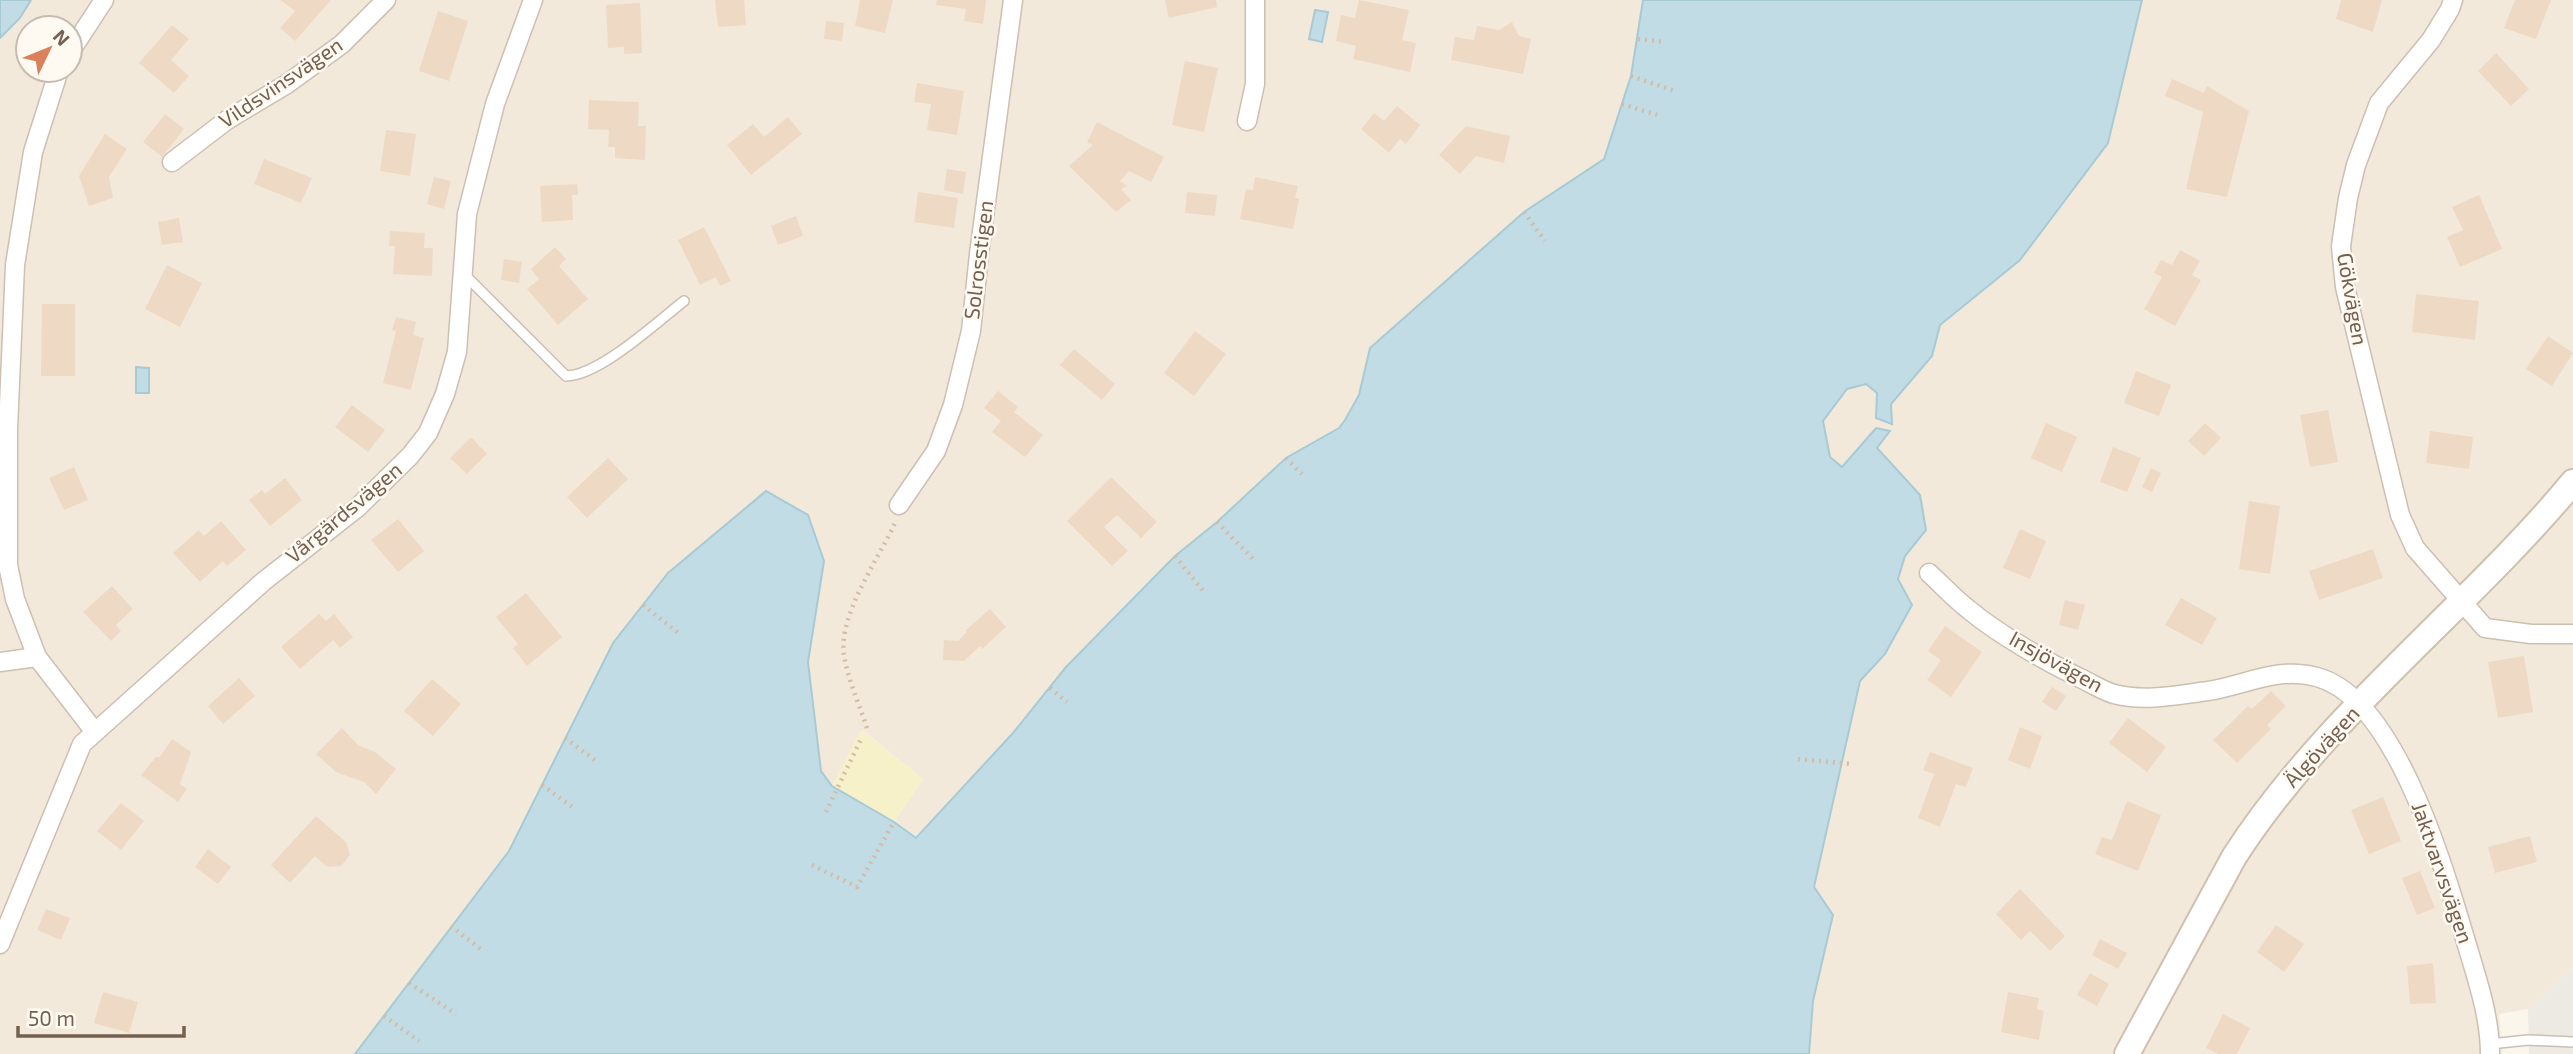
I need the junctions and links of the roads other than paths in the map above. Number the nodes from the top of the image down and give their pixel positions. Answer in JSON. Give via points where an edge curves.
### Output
{"nodes":[{"id":1,"x":103,"y":0,"type":"edge"},
{"id":2,"x":386,"y":0,"type":"edge"},
{"id":3,"x":533,"y":0,"type":"edge"},
{"id":4,"x":1013,"y":0,"type":"edge"},
{"id":5,"x":1255,"y":0,"type":"edge"},
{"id":6,"x":2453,"y":0,"type":"edge"},
{"id":7,"x":84,"y":30,"type":"edge"},
{"id":8,"x":55,"y":84,"type":"edge"},
{"id":9,"x":1247,"y":121,"type":"dead end"},
{"id":10,"x":172,"y":162,"type":"dead end"},
{"id":11,"x":463,"y":272,"type":"junction"},
{"id":12,"x":684,"y":301,"type":"dead end"},
{"id":13,"x":2573,"y":482,"type":"edge"},
{"id":14,"x":899,"y":505,"type":"road end"},
{"id":15,"x":1929,"y":573,"type":"dead end"},
{"id":16,"x":2461,"y":603,"type":"junction"},
{"id":17,"x":2573,"y":634,"type":"edge"},
{"id":18,"x":37,"y":657,"type":"junction"},
{"id":19,"x":0,"y":662,"type":"edge"},
{"id":20,"x":2360,"y":704,"type":"junction"},
{"id":21,"x":95,"y":732,"type":"junction"},
{"id":22,"x":0,"y":944,"type":"edge"},
{"id":23,"x":2573,"y":1042,"type":"edge"},
{"id":24,"x":2490,"y":1049,"type":"edge"},
{"id":25,"x":2127,"y":1054,"type":"edge"}],
"edges":[{"from":1,"to":7,"type":"street"},
{"from":2,"to":10,"type":"street","name":"Vildsvinsvägen","via":[[342,44]]},
{"from":3,"to":11,"type":"street","name":"Vårgärdsvägen","via":[[495,104],[467,214]]},
{"from":4,"to":14,"type":"street","name":"Solrosstigen","via":[[968,343],[936,451]]},
{"from":5,"to":9,"type":"street","via":[[1255,84]]},
{"from":6,"to":16,"type":"street","name":"Gökvägen","via":[[2431,40],[2379,103],[2356,165],[2341,246],[2345,287],[2400,515],[2415,548]]},
{"from":8,"to":18,"type":"street","via":[[33,152],[22,210],[8,429],[8,565],[15,599]]},
{"from":11,"to":12,"type":"lane","via":[[566,376],[577,376],[601,364]]},
{"from":11,"to":21,"type":"street","name":"Vårgärdsvägen","via":[[457,352],[428,433],[411,456],[357,508],[264,581]]},
{"from":13,"to":16,"type":"street","name":"Älgövägen"},
{"from":15,"to":20,"type":"street","name":"Insjövägen","via":[[1968,609],[2052,664],[2113,694],[2163,698],[2222,689],[2274,673],[2294,673],[2333,683]]},
{"from":16,"to":17,"type":"street","name":"Gökvägen","via":[[2485,628]]},
{"from":16,"to":20,"type":"street","name":"Älgövägen"},
{"from":18,"to":19,"type":"street"},
{"from":18,"to":21,"type":"street"},
{"from":20,"to":24,"type":"street","name":"Jaktvarvsvägen","via":[[2393,750],[2426,822],[2472,961]]},
{"from":20,"to":25,"type":"street","name":"Älgövägen","via":[[2299,769],[2234,856]]},
{"from":21,"to":22,"type":"street","name":"Vårgärdsvägen","via":[[82,744]]},
{"from":23,"to":24,"type":"lane","via":[[2528,1040]]}]}
